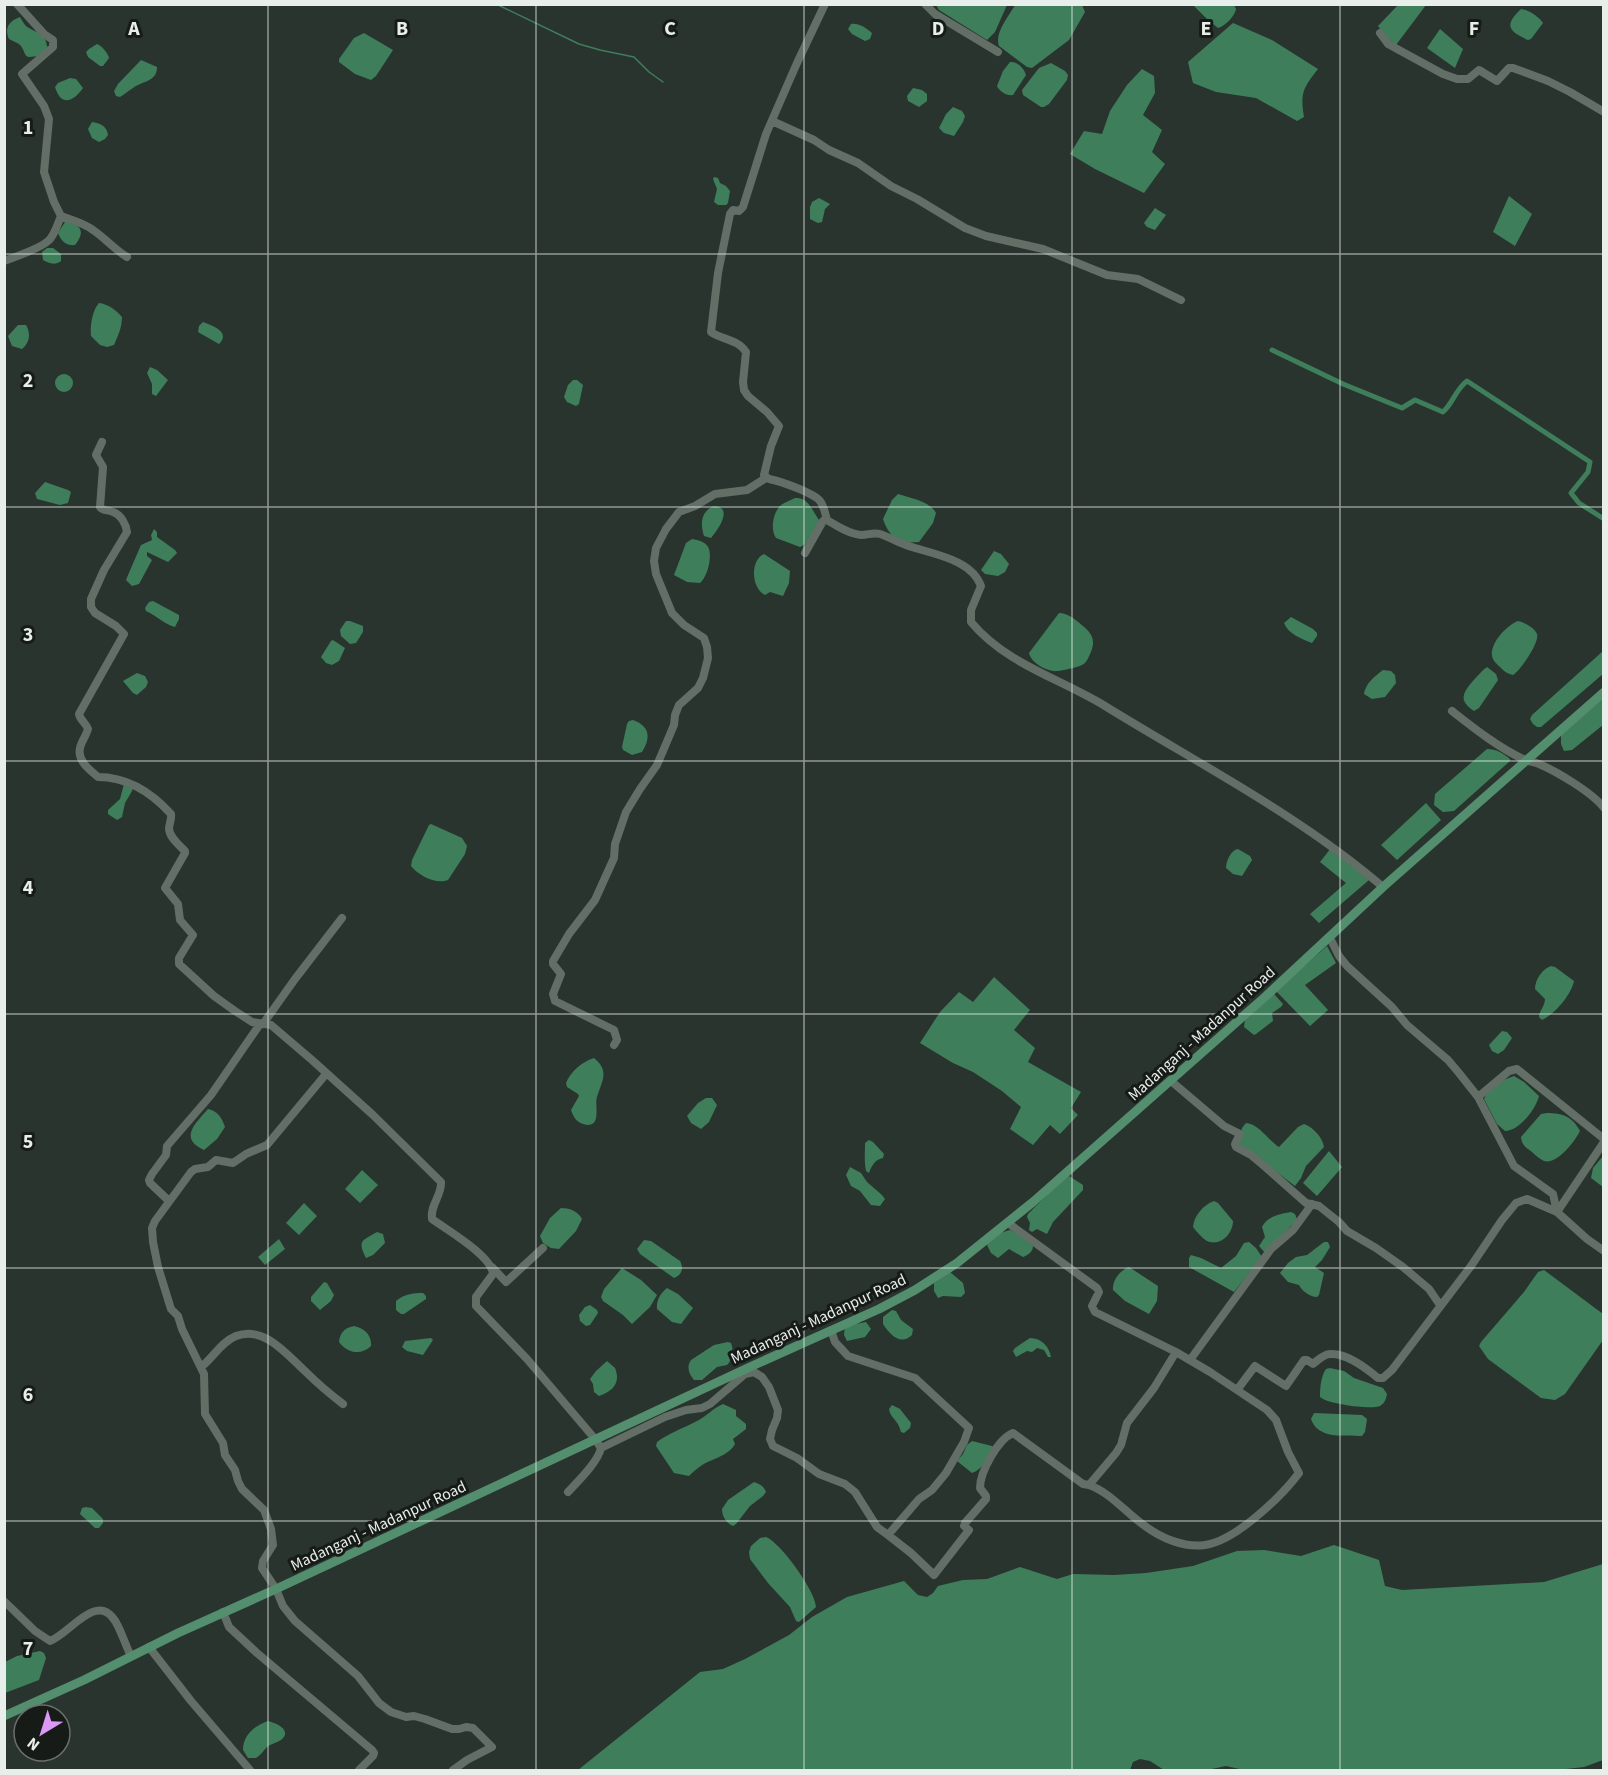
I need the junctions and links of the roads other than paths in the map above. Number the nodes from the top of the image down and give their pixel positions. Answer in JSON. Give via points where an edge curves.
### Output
{"nodes":[{"id":1,"x":17,"y":4,"type":"edge"},
{"id":2,"x":825,"y":4,"type":"edge"},
{"id":3,"x":925,"y":4,"type":"edge"},
{"id":4,"x":1380,"y":33,"type":"dead end"},
{"id":5,"x":998,"y":52,"type":"dead end"},
{"id":6,"x":1604,"y":112,"type":"edge"},
{"id":7,"x":772,"y":121,"type":"junction"},
{"id":8,"x":62,"y":216,"type":"junction"},
{"id":9,"x":127,"y":257,"type":"dead end"},
{"id":10,"x":6,"y":258,"type":"edge"},
{"id":11,"x":1181,"y":300,"type":"dead end"},
{"id":12,"x":102,"y":442,"type":"dead end"},
{"id":13,"x":766,"y":478,"type":"junction"},
{"id":14,"x":827,"y":520,"type":"junction"},
{"id":15,"x":805,"y":553,"type":"dead end"},
{"id":16,"x":1604,"y":692,"type":"edge"},
{"id":17,"x":1452,"y":711,"type":"dead end"},
{"id":18,"x":1526,"y":761,"type":"junction"},
{"id":19,"x":1604,"y":808,"type":"edge"},
{"id":20,"x":1383,"y":887,"type":"junction"},
{"id":21,"x":342,"y":918,"type":"dead end"},
{"id":22,"x":1330,"y":938,"type":"junction"},
{"id":23,"x":262,"y":1024,"type":"junction"},
{"id":24,"x":614,"y":1045,"type":"dead end"},
{"id":25,"x":326,"y":1074,"type":"junction"},
{"id":26,"x":1170,"y":1081,"type":"junction"},
{"id":27,"x":1478,"y":1097,"type":"junction"},
{"id":28,"x":1604,"y":1140,"type":"edge"},
{"id":29,"x":169,"y":1201,"type":"junction"},
{"id":30,"x":1312,"y":1204,"type":"junction"},
{"id":31,"x":1557,"y":1212,"type":"junction"},
{"id":32,"x":1008,"y":1223,"type":"junction"},
{"id":33,"x":543,"y":1248,"type":"dead end"},
{"id":34,"x":1604,"y":1251,"type":"edge"},
{"id":35,"x":492,"y":1267,"type":"junction"},
{"id":36,"x":1440,"y":1305,"type":"junction"},
{"id":37,"x":831,"y":1330,"type":"junction"},
{"id":38,"x":1176,"y":1352,"type":"junction"},
{"id":39,"x":1190,"y":1360,"type":"junction"},
{"id":40,"x":201,"y":1367,"type":"junction"},
{"id":41,"x":1237,"y":1390,"type":"junction"},
{"id":42,"x":343,"y":1404,"type":"dead end"},
{"id":43,"x":595,"y":1439,"type":"junction"},
{"id":44,"x":601,"y":1448,"type":"junction"},
{"id":45,"x":1089,"y":1485,"type":"junction"},
{"id":46,"x":568,"y":1492,"type":"dead end"},
{"id":47,"x":888,"y":1535,"type":"junction"},
{"id":48,"x":276,"y":1589,"type":"junction"},
{"id":49,"x":4,"y":1601,"type":"edge"},
{"id":50,"x":223,"y":1612,"type":"junction"},
{"id":51,"x":148,"y":1647,"type":"junction"},
{"id":52,"x":131,"y":1656,"type":"junction"},
{"id":53,"x":4,"y":1716,"type":"edge"},
{"id":54,"x":250,"y":1770,"type":"edge"},
{"id":55,"x":359,"y":1770,"type":"edge"},
{"id":56,"x":453,"y":1770,"type":"edge"}],
"edges":[{"from":1,"to":8,"type":"street","via":[[52,40],[53,47],[22,74],[49,119],[44,172]]},
{"from":2,"to":7,"type":"street"},
{"from":3,"to":5,"type":"street"},
{"from":4,"to":6,"type":"street","via":[[1388,44],[1457,79],[1468,79],[1479,70],[1497,81],[1513,68],[1548,81]]},
{"from":7,"to":11,"type":"street","via":[[858,163],[965,228],[1043,249],[1107,275],[1142,280]]},
{"from":7,"to":13,"type":"street","via":[[743,207],[730,213],[711,327],[714,334],[744,348],[744,390],[779,426]]},
{"from":8,"to":9,"type":"street","via":[[92,229]]},
{"from":8,"to":10,"type":"street","via":[[48,242]]},
{"from":12,"to":23,"type":"street","via":[[96,455],[103,468],[100,507],[115,512],[127,528],[104,570],[91,607],[124,634],[80,711],[88,729],[79,756],[98,777],[117,778],[142,789],[171,813],[171,836],[185,850],[165,888],[178,904],[180,920],[193,935],[179,964],[221,1001],[252,1022]]},
{"from":13,"to":14,"type":"street","via":[[819,499]]},
{"from":13,"to":24,"type":"street","via":[[747,490],[715,494],[679,512],[656,548],[656,574],[672,613],[704,638],[708,658],[698,688],[680,705],[660,759],[627,812],[614,858],[596,900],[553,961],[561,974],[553,994],[555,1001],[614,1030]]},
{"from":14,"to":15,"type":"street"},
{"from":14,"to":20,"type":"street","via":[[852,533],[877,533],[972,571],[981,586],[971,609],[971,622],[993,644],[1199,761],[1316,834]]},
{"from":16,"to":18,"type":"main road","name":"Madanganj - Madanpur Road"},
{"from":17,"to":18,"type":"street"},
{"from":18,"to":19,"type":"street","via":[[1575,784]]},
{"from":18,"to":20,"type":"main road","name":"Madanganj - Madanpur Road"},
{"from":20,"to":22,"type":"main road","name":"Madanganj - Madanpur Road"},
{"from":21,"to":23,"type":"street"},
{"from":22,"to":26,"type":"main road","name":"Madanganj - Madanpur Road"},
{"from":22,"to":27,"type":"street","via":[[1347,966],[1448,1060]]},
{"from":23,"to":25,"type":"street","via":[[271,1025]]},
{"from":23,"to":29,"type":"street","via":[[211,1095],[167,1146],[166,1155],[152,1174],[150,1183]]},
{"from":25,"to":29,"type":"street","via":[[267,1145],[233,1163],[216,1160],[208,1167],[195,1169]]},
{"from":25,"to":35,"type":"street","via":[[441,1182],[432,1219]]},
{"from":26,"to":30,"type":"street","via":[[1224,1126],[1240,1134],[1236,1147]]},
{"from":26,"to":32,"type":"main road","name":"Madanganj - Madanpur Road"},
{"from":27,"to":28,"type":"street","via":[[1509,1071],[1517,1069]]},
{"from":27,"to":31,"type":"street","via":[[1514,1166],[1553,1194]]},
{"from":28,"to":31,"type":"street"},
{"from":29,"to":40,"type":"street","via":[[154,1221],[153,1242],[171,1309],[178,1316]]},
{"from":30,"to":36,"type":"street","via":[[1403,1268],[1429,1289]]},
{"from":30,"to":39,"type":"street","via":[[1293,1230],[1271,1249]]},
{"from":31,"to":34,"type":"street"},
{"from":31,"to":36,"type":"street","via":[[1527,1199],[1516,1203]]},
{"from":32,"to":37,"type":"main road","name":"Madanganj - Madanpur Road","via":[[915,1290]]},
{"from":32,"to":38,"type":"street","via":[[1097,1288],[1092,1306],[1095,1312]]},
{"from":33,"to":35,"type":"street","via":[[506,1282]]},
{"from":35,"to":43,"type":"street","via":[[493,1274],[476,1297],[476,1306]]},
{"from":36,"to":41,"type":"street","via":[[1383,1378],[1351,1359],[1331,1353],[1313,1364],[1304,1360],[1286,1386],[1255,1366]]},
{"from":37,"to":43,"type":"main road","name":"Madanganj - Madanpur Road"},
{"from":37,"to":47,"type":"street","via":[[835,1342],[848,1356],[915,1378],[969,1428],[946,1473]]},
{"from":38,"to":39,"type":"street"},
{"from":38,"to":45,"type":"street","via":[[1126,1423],[1116,1453]]},
{"from":39,"to":41,"type":"street"},
{"from":40,"to":42,"type":"street","via":[[236,1336],[254,1334],[282,1349]]},
{"from":40,"to":48,"type":"street","via":[[207,1418],[223,1443],[242,1489],[264,1510],[272,1529],[273,1545],[262,1568]]},
{"from":41,"to":45,"type":"street","via":[[1274,1416],[1299,1473],[1236,1532],[1206,1545],[1171,1541],[1145,1527]]},
{"from":43,"to":44,"type":"street"},
{"from":43,"to":48,"type":"main road","name":"Madanganj - Madanpur Road"},
{"from":44,"to":46,"type":"street"},
{"from":44,"to":47,"type":"street","via":[[665,1417],[702,1408],[728,1386],[754,1372],[769,1387],[778,1410],[770,1438],[773,1446],[855,1492],[877,1527]]},
{"from":45,"to":47,"type":"street","via":[[1013,1433],[999,1445],[981,1479],[980,1488],[987,1496],[965,1523],[969,1530],[934,1575]]},
{"from":48,"to":50,"type":"main road","name":"Madanganj - Madanpur Road"},
{"from":48,"to":56,"type":"street","via":[[295,1621],[358,1676],[378,1703],[406,1717],[452,1729],[473,1728],[492,1747]]},
{"from":49,"to":52,"type":"street","via":[[50,1641],[92,1612],[107,1612]]},
{"from":50,"to":51,"type":"main road","name":"Madanganj - Madanpur Road"},
{"from":50,"to":55,"type":"street","via":[[229,1627],[257,1653],[372,1750],[373,1756]]},
{"from":51,"to":52,"type":"main road","name":"Madanganj - Madanpur Road"},
{"from":51,"to":54,"type":"street"},
{"from":52,"to":53,"type":"main road","name":"Madanganj - Madanpur Road"}]}
